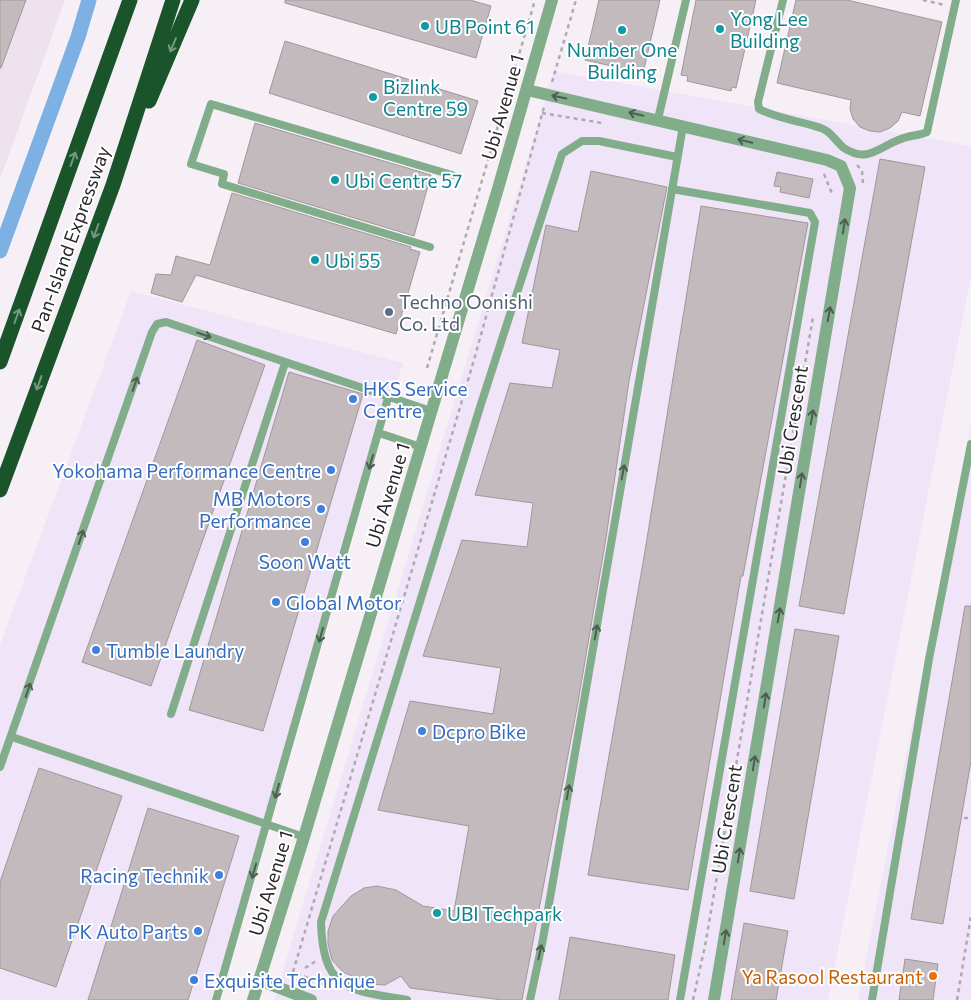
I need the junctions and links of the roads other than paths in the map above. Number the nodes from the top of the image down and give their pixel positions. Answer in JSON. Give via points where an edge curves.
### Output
{"nodes":[{"id":1,"x":130,"y":0,"type":"edge"},
{"id":2,"x":173,"y":0,"type":"edge"},
{"id":3,"x":192,"y":0,"type":"edge"},
{"id":4,"x":552,"y":0,"type":"edge"},
{"id":5,"x":686,"y":0,"type":"edge"},
{"id":6,"x":783,"y":0,"type":"edge"},
{"id":7,"x":956,"y":0,"type":"edge"},
{"id":8,"x":527,"y":90,"type":"junction"},
{"id":9,"x":658,"y":119,"type":"junction"},
{"id":10,"x":682,"y":126,"type":"junction"},
{"id":11,"x":677,"y":156,"type":"junction"},
{"id":12,"x":452,"y":175,"type":"dead end"},
{"id":13,"x":113,"y":185,"type":"junction"},
{"id":14,"x":672,"y":189,"type":"junction"},
{"id":15,"x":430,"y":247,"type":"dead end"},
{"id":16,"x":0,"y":362,"type":"edge"},
{"id":17,"x":285,"y":363,"type":"junction"},
{"id":18,"x":388,"y":398,"type":"junction"},
{"id":19,"x":431,"y":411,"type":"junction"},
{"id":20,"x":379,"y":433,"type":"junction"},
{"id":21,"x":971,"y":444,"type":"edge"},
{"id":22,"x":421,"y":447,"type":"junction"},
{"id":23,"x":0,"y":490,"type":"edge"},
{"id":24,"x":171,"y":714,"type":"dead end"},
{"id":25,"x":12,"y":736,"type":"junction"},
{"id":26,"x":0,"y":767,"type":"edge"},
{"id":27,"x":267,"y":824,"type":"junction"},
{"id":28,"x":304,"y":837,"type":"junction"},
{"id":29,"x":259,"y":980,"type":"junction"},
{"id":30,"x":216,"y":1000,"type":"edge"},
{"id":31,"x":253,"y":1000,"type":"edge"},
{"id":32,"x":311,"y":1000,"type":"edge"},
{"id":33,"x":407,"y":1000,"type":"edge"},
{"id":34,"x":530,"y":1000,"type":"edge"},
{"id":35,"x":680,"y":1000,"type":"edge"},
{"id":36,"x":714,"y":1000,"type":"edge"},
{"id":37,"x":872,"y":1000,"type":"edge"}],
"edges":[{"from":16,"to":1,"type":"highway","name":"Pan-Island Expressway","one_way":true},
{"from":2,"to":13,"type":"highway","name":"Pan-Island Expressway"},
{"from":3,"to":13,"type":"highway","one_way":true},
{"from":4,"to":8,"type":"street","name":"Ubi Avenue 1"},
{"from":5,"to":9,"type":"lane"},
{"from":6,"to":7,"type":"lane","via":[[759,109],[824,128],[842,147],[861,154],[876,152],[901,138],[927,132]]},
{"from":9,"to":8,"type":"street","name":"Ubi Crescent","one_way":true},
{"from":8,"to":19,"type":"street","name":"Ubi Avenue 1"},
{"from":9,"to":10,"type":"street","name":"Ubi Crescent"},
{"from":10,"to":11,"type":"lane"},
{"from":36,"to":10,"type":"street","name":"Ubi Crescent","one_way":true,"via":[[850,188],[840,166],[827,160]]},
{"from":11,"to":14,"type":"lane"},
{"from":11,"to":33,"type":"lane","via":[[599,141],[582,141],[562,154],[487,385],[321,922],[322,949],[330,970],[340,981],[355,991]]},
{"from":12,"to":15,"type":"lane","via":[[211,104],[191,164],[224,174],[222,184]]},
{"from":13,"to":23,"type":"highway","name":"Pan-Island Expressway","one_way":true},
{"from":34,"to":14,"type":"lane","one_way":true},
{"from":14,"to":35,"type":"lane","via":[[810,213],[814,222]]},
{"from":17,"to":18,"type":"lane"},
{"from":17,"to":24,"type":"lane"},
{"from":25,"to":17,"type":"lane","one_way":true,"via":[[157,324],[166,322]]},
{"from":18,"to":19,"type":"lane"},
{"from":18,"to":20,"type":"lane"},
{"from":19,"to":22,"type":"street","name":"Ubi Avenue 1"},
{"from":20,"to":22,"type":"lane"},
{"from":20,"to":27,"type":"lane","one_way":true},
{"from":21,"to":37,"type":"lane","via":[[929,659]]},
{"from":22,"to":28,"type":"street","name":"Ubi Avenue 1"},
{"from":25,"to":26,"type":"lane"},
{"from":25,"to":27,"type":"lane"},
{"from":27,"to":28,"type":"lane"},
{"from":27,"to":30,"type":"lane","one_way":true},
{"from":28,"to":29,"type":"street","name":"Ubi Avenue 1"},
{"from":29,"to":31,"type":"street","name":"Ubi Avenue 1"},
{"from":29,"to":32,"type":"street"}]}
